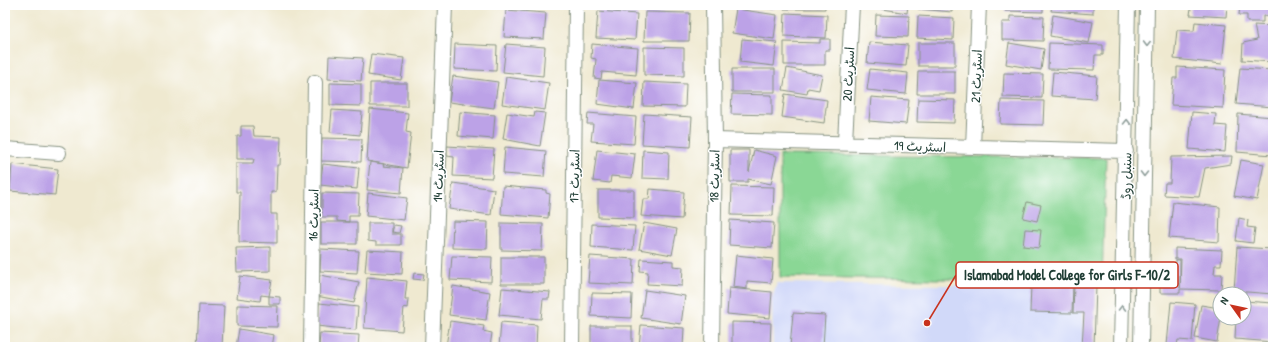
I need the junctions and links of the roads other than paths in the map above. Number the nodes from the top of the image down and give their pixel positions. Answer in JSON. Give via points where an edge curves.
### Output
{"nodes":[{"id":1,"x":444,"y":5,"type":"edge"},
{"id":2,"x":576,"y":5,"type":"edge"},
{"id":3,"x":713,"y":5,"type":"edge"},
{"id":4,"x":852,"y":5,"type":"edge"},
{"id":5,"x":979,"y":5,"type":"edge"},
{"id":6,"x":1128,"y":5,"type":"edge"},
{"id":7,"x":1147,"y":5,"type":"edge"},
{"id":8,"x":315,"y":82,"type":"dead end"},
{"id":9,"x":714,"y":140,"type":"junction"},
{"id":10,"x":845,"y":142,"type":"junction"},
{"id":11,"x":973,"y":147,"type":"junction"},
{"id":12,"x":5,"y":149,"type":"edge"},
{"id":13,"x":1126,"y":151,"type":"junction"},
{"id":14,"x":59,"y":153,"type":"dead end"},
{"id":15,"x":1124,"y":219,"type":"junction"},
{"id":16,"x":1144,"y":220,"type":"junction"},
{"id":17,"x":311,"y":347,"type":"edge"},
{"id":18,"x":432,"y":347,"type":"edge"},
{"id":19,"x":572,"y":347,"type":"edge"},
{"id":20,"x":712,"y":347,"type":"edge"},
{"id":21,"x":1121,"y":347,"type":"edge"},
{"id":22,"x":1141,"y":347,"type":"edge"}],
"edges":[{"from":1,"to":18,"type":"street","name":"اسٹریٹ 14"},
{"from":2,"to":19,"type":"street","name":"اسٹریٹ 17"},
{"from":3,"to":9,"type":"street","name":"اسٹریٹ 18"},
{"from":4,"to":10,"type":"street","name":"اسٹریٹ 20"},
{"from":5,"to":11,"type":"street","name":"اسٹریٹ 21"},
{"from":13,"to":6,"type":"street","name":"سنبل روڈ","one_way":true},
{"from":7,"to":16,"type":"street","name":"سنبل روڈ","one_way":true},
{"from":8,"to":17,"type":"street","name":"اسٹریٹ 16"},
{"from":9,"to":10,"type":"street","name":"اسٹریٹ 19"},
{"from":9,"to":20,"type":"street","name":"اسٹریٹ 18"},
{"from":10,"to":11,"type":"street","name":"اسٹریٹ 19"},
{"from":11,"to":13,"type":"street","name":"اسٹریٹ 19"},
{"from":12,"to":14,"type":"street"},
{"from":13,"to":15,"type":"street","name":"سنبل روڈ"},
{"from":15,"to":16,"type":"street"},
{"from":21,"to":15,"type":"street","name":"سنبل روڈ","one_way":true},
{"from":16,"to":22,"type":"street","name":"سنبل روڈ"}]}
